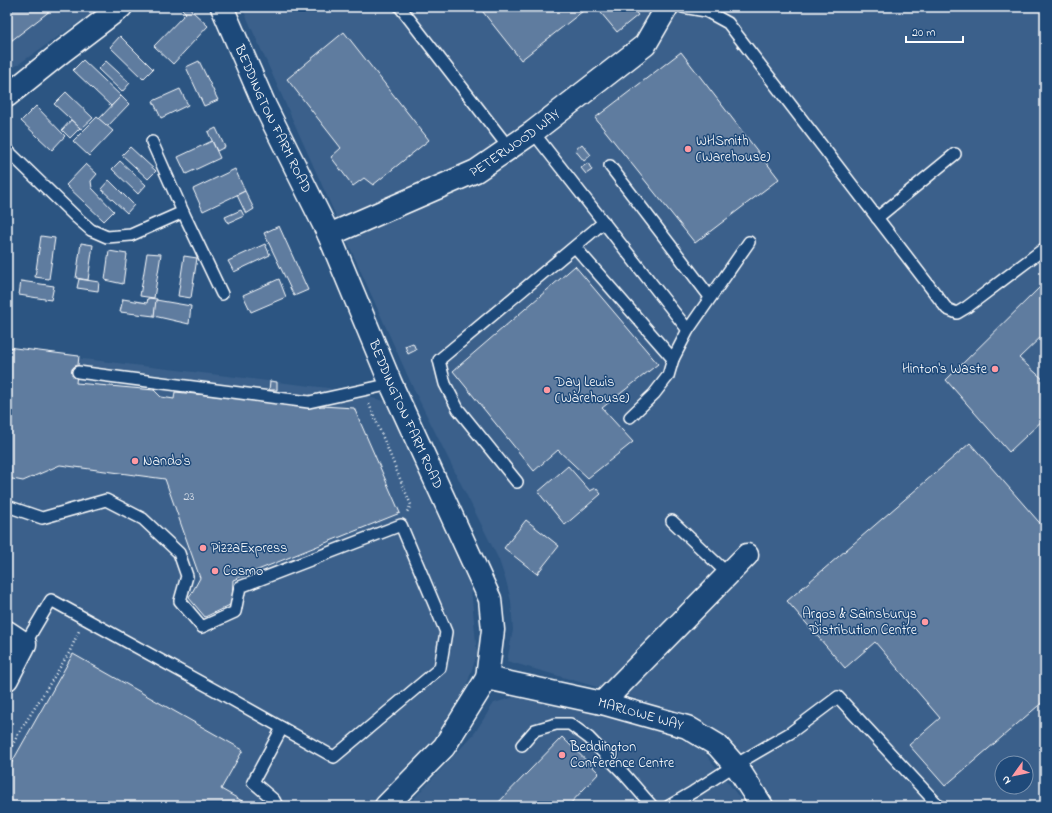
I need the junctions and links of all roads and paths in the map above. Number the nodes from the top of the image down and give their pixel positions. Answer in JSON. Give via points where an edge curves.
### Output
{"nodes":[{"id":1,"x":121,"y":7,"type":"edge"},
{"id":2,"x":222,"y":7,"type":"edge"},
{"id":3,"x":400,"y":7,"type":"edge"},
{"id":4,"x":667,"y":7,"type":"edge"},
{"id":5,"x":683,"y":7,"type":"edge"},
{"id":6,"x":7,"y":96,"type":"edge"},
{"id":7,"x":533,"y":132,"type":"junction"},
{"id":8,"x":152,"y":142,"type":"dead end"},
{"id":9,"x":509,"y":148,"type":"junction"},
{"id":10,"x":7,"y":150,"type":"edge"},
{"id":11,"x":955,"y":154,"type":"dead end"},
{"id":12,"x":610,"y":166,"type":"dead end"},
{"id":13,"x":183,"y":212,"type":"junction"},
{"id":14,"x":877,"y":218,"type":"junction"},
{"id":15,"x":604,"y":222,"type":"junction"},
{"id":16,"x":329,"y":235,"type":"junction"},
{"id":17,"x":749,"y":242,"type":"dead end"},
{"id":18,"x":575,"y":247,"type":"junction"},
{"id":19,"x":1045,"y":248,"type":"edge"},
{"id":20,"x":222,"y":294,"type":"dead end"},
{"id":21,"x":710,"y":298,"type":"junction"},
{"id":22,"x":688,"y":330,"type":"junction"},
{"id":23,"x":673,"y":359,"type":"junction"},
{"id":24,"x":78,"y":372,"type":"dead end"},
{"id":25,"x":391,"y":384,"type":"junction"},
{"id":26,"x":363,"y":390,"type":"junction"},
{"id":27,"x":630,"y":417,"type":"dead end"},
{"id":28,"x":517,"y":482,"type":"dead end"},
{"id":29,"x":7,"y":506,"type":"edge"},
{"id":30,"x":672,"y":520,"type":"dead end"},
{"id":31,"x":401,"y":525,"type":"junction"},
{"id":32,"x":747,"y":555,"type":"dead end"},
{"id":33,"x":728,"y":574,"type":"junction"},
{"id":34,"x":84,"y":618,"type":"junction"},
{"id":35,"x":7,"y":632,"type":"edge"},
{"id":36,"x":26,"y":644,"type":"junction"},
{"id":37,"x":487,"y":678,"type":"junction"},
{"id":38,"x":7,"y":679,"type":"edge"},
{"id":39,"x":602,"y":703,"type":"junction"},
{"id":40,"x":282,"y":728,"type":"junction"},
{"id":41,"x":522,"y":745,"type":"dead end"},
{"id":42,"x":7,"y":757,"type":"edge"},
{"id":43,"x":735,"y":765,"type":"junction"},
{"id":44,"x":277,"y":806,"type":"edge"},
{"id":45,"x":386,"y":806,"type":"edge"},
{"id":46,"x":652,"y":806,"type":"edge"},
{"id":47,"x":670,"y":806,"type":"edge"},
{"id":48,"x":762,"y":806,"type":"edge"},
{"id":49,"x":939,"y":806,"type":"edge"}],
"edges":[{"from":1,"to":6,"type":"street"},
{"from":2,"to":16,"type":"street","name":"BEDDINGTON FARM ROAD","via":[[265,106]]},
{"from":3,"to":9,"type":"lane"},
{"from":4,"to":7,"type":"street","name":"PETERWOOD WAY","via":[[645,45]]},
{"from":5,"to":14,"type":"lane","via":[[706,11],[728,24]]},
{"from":7,"to":9,"type":"street","name":"PETERWOOD WAY"},
{"from":7,"to":15,"type":"lane"},
{"from":8,"to":13,"type":"lane"},
{"from":9,"to":16,"type":"street","name":"PETERWOOD WAY","via":[[476,171]]},
{"from":10,"to":13,"type":"lane","via":[[76,218],[91,230],[107,237],[131,235]]},
{"from":11,"to":14,"type":"lane"},
{"from":12,"to":21,"type":"lane"},
{"from":13,"to":20,"type":"lane"},
{"from":14,"to":19,"type":"lane","via":[[947,309],[957,313]]},
{"from":15,"to":18,"type":"lane"},
{"from":15,"to":22,"type":"lane"},
{"from":16,"to":25,"type":"street","name":"BEDDINGTON FARM ROAD"},
{"from":17,"to":21,"type":"lane"},
{"from":18,"to":23,"type":"lane"},
{"from":18,"to":28,"type":"lane","via":[[439,360],[444,384],[458,410]]},
{"from":21,"to":22,"type":"lane"},
{"from":22,"to":23,"type":"lane"},
{"from":23,"to":27,"type":"lane","via":[[668,376]]},
{"from":24,"to":26,"type":"lane","via":[[309,402]]},
{"from":25,"to":26,"type":"lane"},
{"from":25,"to":37,"type":"street","name":"BEDDINGTON FARM ROAD","via":[[490,599],[493,630]]},
{"from":26,"to":31,"type":"path","via":[[411,505]]},
{"from":29,"to":31,"type":"lane","via":[[42,518],[106,500],[143,519],[179,553],[187,576],[180,601],[202,627],[235,612],[240,587]]},
{"from":30,"to":33,"type":"lane"},
{"from":31,"to":40,"type":"lane","via":[[446,632],[440,668],[334,757]]},
{"from":32,"to":33,"type":"street"},
{"from":33,"to":39,"type":"street"},
{"from":34,"to":36,"type":"lane","via":[[51,600]]},
{"from":34,"to":40,"type":"lane"},
{"from":34,"to":42,"type":"path","via":[[69,653],[17,736]]},
{"from":35,"to":36,"type":"street"},
{"from":36,"to":38,"type":"street"},
{"from":37,"to":39,"type":"street","name":"MARLOWE WAY"},
{"from":37,"to":45,"type":"street","name":"BEDDINGTON FARM ROAD","via":[[444,747]]},
{"from":39,"to":43,"type":"street","name":"MARLOWE WAY","via":[[687,727],[717,745]]},
{"from":40,"to":44,"type":"lane","via":[[253,782],[274,800]]},
{"from":41,"to":46,"type":"lane","via":[[535,730],[556,724],[570,724],[589,738]]},
{"from":43,"to":47,"type":"lane"},
{"from":43,"to":48,"type":"street","name":"MARLOWE WAY"},
{"from":43,"to":49,"type":"lane","via":[[790,733],[838,697]]}]}
